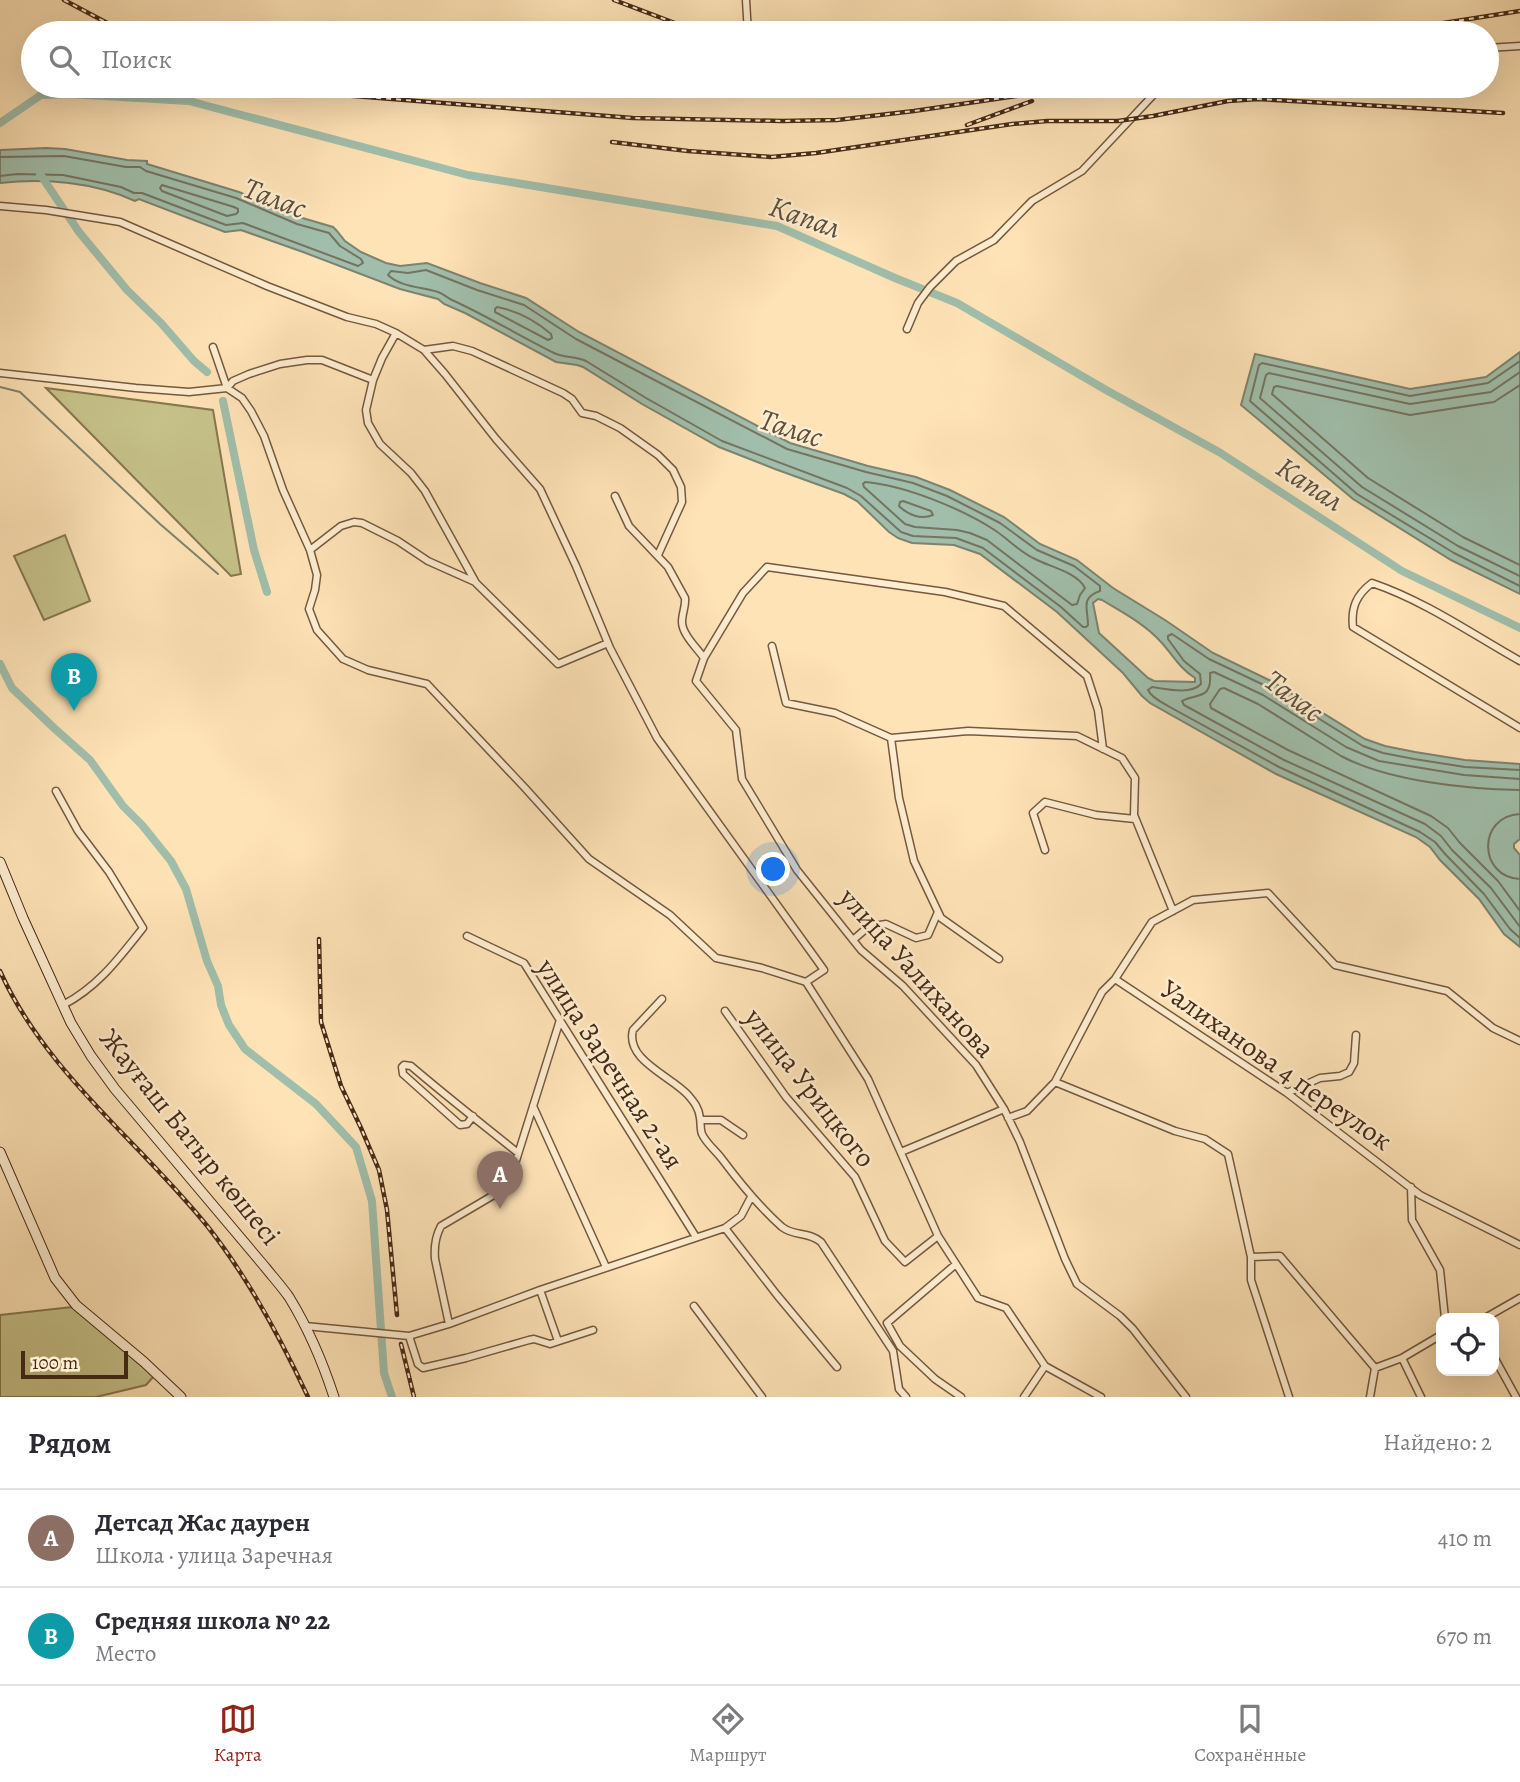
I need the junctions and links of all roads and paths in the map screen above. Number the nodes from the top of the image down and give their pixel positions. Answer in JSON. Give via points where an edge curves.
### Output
{"nodes":[{"id":1,"x":746,"y":0,"type":"edge"},
{"id":2,"x":747,"y":21,"type":"edge"},
{"id":3,"x":1520,"y":46,"type":"edge"},
{"id":4,"x":1499,"y":47,"type":"edge"},
{"id":5,"x":1151,"y":98,"type":"edge"},
{"id":6,"x":0,"y":206,"type":"edge"},
{"id":7,"x":907,"y":329,"type":"dead end"},
{"id":8,"x":396,"y":333,"type":"junction"},
{"id":9,"x":213,"y":347,"type":"dead end"},
{"id":10,"x":424,"y":350,"type":"junction"},
{"id":11,"x":0,"y":373,"type":"edge"},
{"id":12,"x":373,"y":380,"type":"junction"},
{"id":13,"x":227,"y":388,"type":"junction"},
{"id":14,"x":615,"y":496,"type":"dead end"},
{"id":15,"x":310,"y":550,"type":"junction"},
{"id":16,"x":658,"y":555,"type":"junction"},
{"id":17,"x":476,"y":583,"type":"junction"},
{"id":18,"x":608,"y":643,"type":"junction"},
{"id":19,"x":772,"y":646,"type":"dead end"},
{"id":20,"x":704,"y":658,"type":"junction"},
{"id":21,"x":1520,"y":661,"type":"edge"},
{"id":22,"x":1520,"y":728,"type":"edge"},
{"id":23,"x":891,"y":738,"type":"junction"},
{"id":24,"x":1103,"y":749,"type":"junction"},
{"id":25,"x":56,"y":791,"type":"dead end"},
{"id":26,"x":1135,"y":819,"type":"junction"},
{"id":27,"x":1045,"y":849,"type":"dead end"},
{"id":28,"x":0,"y":862,"type":"edge"},
{"id":29,"x":1173,"y":911,"type":"junction"},
{"id":30,"x":938,"y":912,"type":"junction"},
{"id":31,"x":467,"y":936,"type":"dead end"},
{"id":32,"x":853,"y":940,"type":"junction"},
{"id":33,"x":999,"y":959,"type":"dead end"},
{"id":34,"x":1115,"y":979,"type":"junction"},
{"id":35,"x":806,"y":982,"type":"junction"},
{"id":36,"x":662,"y":999,"type":"dead end"},
{"id":37,"x":63,"y":1005,"type":"junction"},
{"id":38,"x":725,"y":1011,"type":"dead end"},
{"id":39,"x":560,"y":1020,"type":"junction"},
{"id":40,"x":1356,"y":1035,"type":"dead end"},
{"id":41,"x":1520,"y":1041,"type":"edge"},
{"id":42,"x":1055,"y":1083,"type":"junction"},
{"id":43,"x":1287,"y":1093,"type":"junction"},
{"id":44,"x":446,"y":1096,"type":"junction"},
{"id":45,"x":437,"y":1105,"type":"junction"},
{"id":46,"x":533,"y":1106,"type":"junction"},
{"id":47,"x":1004,"y":1109,"type":"junction"},
{"id":48,"x":473,"y":1116,"type":"junction"},
{"id":49,"x":1008,"y":1118,"type":"junction"},
{"id":50,"x":701,"y":1120,"type":"junction"},
{"id":51,"x":743,"y":1135,"type":"dead end"},
{"id":52,"x":0,"y":1152,"type":"edge"},
{"id":53,"x":901,"y":1152,"type":"junction"},
{"id":54,"x":518,"y":1153,"type":"junction"},
{"id":55,"x":1411,"y":1188,"type":"junction"},
{"id":56,"x":751,"y":1197,"type":"junction"},
{"id":57,"x":725,"y":1228,"type":"junction"},
{"id":58,"x":938,"y":1236,"type":"junction"},
{"id":59,"x":696,"y":1237,"type":"junction"},
{"id":60,"x":1520,"y":1245,"type":"edge"},
{"id":61,"x":1251,"y":1257,"type":"junction"},
{"id":62,"x":956,"y":1264,"type":"junction"},
{"id":63,"x":606,"y":1267,"type":"junction"},
{"id":64,"x":540,"y":1290,"type":"junction"},
{"id":65,"x":1520,"y":1298,"type":"edge"},
{"id":66,"x":694,"y":1306,"type":"dead end"},
{"id":67,"x":1444,"y":1313,"type":"edge"},
{"id":68,"x":1494,"y":1313,"type":"edge"},
{"id":69,"x":449,"y":1324,"type":"junction"},
{"id":70,"x":305,"y":1326,"type":"junction"},
{"id":71,"x":593,"y":1330,"type":"dead end"},
{"id":72,"x":409,"y":1336,"type":"junction"},
{"id":73,"x":1436,"y":1338,"type":"edge"},
{"id":74,"x":558,"y":1341,"type":"junction"},
{"id":75,"x":1402,"y":1359,"type":"junction"},
{"id":76,"x":1045,"y":1366,"type":"junction"},
{"id":77,"x":1499,"y":1366,"type":"edge"},
{"id":78,"x":836,"y":1367,"type":"dead end"},
{"id":79,"x":1376,"y":1368,"type":"junction"},
{"id":80,"x":181,"y":1397,"type":"edge"},
{"id":81,"x":334,"y":1397,"type":"edge"},
{"id":82,"x":762,"y":1397,"type":"edge"},
{"id":83,"x":906,"y":1397,"type":"edge"},
{"id":84,"x":961,"y":1397,"type":"edge"},
{"id":85,"x":1024,"y":1397,"type":"edge"},
{"id":86,"x":1101,"y":1397,"type":"edge"},
{"id":87,"x":1186,"y":1397,"type":"edge"},
{"id":88,"x":1289,"y":1397,"type":"edge"},
{"id":89,"x":1370,"y":1397,"type":"edge"},
{"id":90,"x":1421,"y":1397,"type":"edge"},
{"id":91,"x":1516,"y":1397,"type":"edge"}],
"edges":[{"from":1,"to":2,"type":"street"},
{"from":3,"to":4,"type":"street"},
{"from":5,"to":7,"type":"street","via":[[1082,171],[1032,201],[994,240],[956,261],[918,303]]},
{"from":6,"to":8,"type":"street","via":[[120,222],[267,286]]},
{"from":8,"to":10,"type":"street"},
{"from":8,"to":12,"type":"street"},
{"from":9,"to":13,"type":"street"},
{"from":10,"to":16,"type":"street","via":[[453,346],[472,351],[563,393],[582,413],[620,428],[658,455],[673,470],[682,502]]},
{"from":10,"to":18,"type":"street","via":[[540,489]]},
{"from":11,"to":13,"type":"street","via":[[189,392]]},
{"from":12,"to":13,"type":"street","via":[[322,360],[307,360],[249,374],[233,380]]},
{"from":12,"to":17,"type":"street","via":[[366,410],[373,433],[425,491]]},
{"from":13,"to":15,"type":"street","via":[[242,398],[264,436]]},
{"from":14,"to":16,"type":"street","via":[[629,526]]},
{"from":15,"to":17,"type":"street","via":[[341,526],[362,523]]},
{"from":15,"to":35,"type":"street","via":[[317,575],[309,609],[317,630],[344,659],[368,670],[426,684],[589,859],[670,915],[716,958]]},
{"from":16,"to":20,"type":"street","via":[[685,598],[683,629]]},
{"from":17,"to":18,"type":"street","via":[[558,664]]},
{"from":18,"to":35,"type":"street","via":[[657,738],[824,970]]},
{"from":19,"to":23,"type":"street","via":[[786,703],[835,713]]},
{"from":20,"to":24,"type":"street","via":[[743,593],[767,567],[944,592],[1004,606],[1087,676]]},
{"from":20,"to":32,"type":"street","name":"улица Уалиханова","via":[[696,681],[736,730],[742,779],[797,870]]},
{"from":21,"to":22,"type":"street","via":[[1372,583],[1355,605],[1353,628]]},
{"from":23,"to":24,"type":"street","via":[[968,731],[1077,736]]},
{"from":23,"to":30,"type":"street","via":[[914,861]]},
{"from":24,"to":26,"type":"street","via":[[1122,758],[1135,778]]},
{"from":25,"to":37,"type":"street","via":[[143,928],[107,972],[81,996]]},
{"from":26,"to":27,"type":"street","via":[[1045,802],[1033,813]]},
{"from":26,"to":29,"type":"street"},
{"from":28,"to":37,"type":"main road","name":"Жауғаш Батыр көшесі"},
{"from":29,"to":34,"type":"street","via":[[1152,922]]},
{"from":29,"to":41,"type":"street","via":[[1193,900],[1268,893],[1335,965],[1447,990],[1493,1028]]},
{"from":30,"to":32,"type":"street","via":[[928,935],[916,938],[886,924],[868,927]]},
{"from":30,"to":33,"type":"street"},
{"from":31,"to":39,"type":"street","name":"улица Заречная 2-ая","via":[[524,963]]},
{"from":32,"to":47,"type":"street","name":"улица Уалиханова","via":[[903,986],[975,1065]]},
{"from":34,"to":42,"type":"street","via":[[1102,992]]},
{"from":34,"to":43,"type":"street","name":"Уалиханова 4 переулок"},
{"from":35,"to":53,"type":"street","name":"улица Урицкого","via":[[868,1079]]},
{"from":36,"to":50,"type":"street","via":[[633,1030],[631,1042],[650,1066],[681,1087]]},
{"from":37,"to":70,"type":"main road","name":"Жауғаш Батыр көшесі","via":[[115,1089],[265,1267]]},
{"from":38,"to":58,"type":"street","name":"улица Урицкого","via":[[786,1097],[855,1177],[886,1241],[905,1262]]},
{"from":39,"to":46,"type":"street"},
{"from":39,"to":59,"type":"street","name":"улица Заречная 2-ая"},
{"from":40,"to":43,"type":"street","via":[[1349,1072],[1320,1078]]},
{"from":42,"to":49,"type":"street","via":[[1027,1111]]},
{"from":42,"to":61,"type":"street","via":[[1205,1139],[1228,1154]]},
{"from":43,"to":55,"type":"street","name":"Уалиханова 4 переулок"},
{"from":44,"to":45,"type":"street"},
{"from":44,"to":45,"type":"street","via":[[404,1065],[403,1074]]},
{"from":44,"to":48,"type":"street"},
{"from":45,"to":48,"type":"street","via":[[460,1125]]},
{"from":46,"to":54,"type":"street"},
{"from":46,"to":63,"type":"street"},
{"from":47,"to":49,"type":"street","name":"улица Уалиханова"},
{"from":47,"to":53,"type":"street"},
{"from":48,"to":54,"type":"street"},
{"from":49,"to":87,"type":"street","name":"улица Уалиханова","via":[[1077,1284],[1127,1323]]},
{"from":50,"to":51,"type":"street","via":[[721,1120]]},
{"from":50,"to":56,"type":"street","via":[[703,1135]]},
{"from":52,"to":80,"type":"main road","via":[[55,1278],[76,1305]]},
{"from":53,"to":58,"type":"street","name":"улица Урицкого"},
{"from":54,"to":69,"type":"street","via":[[504,1189],[441,1226],[437,1234],[435,1259]]},
{"from":55,"to":60,"type":"street","name":"Уалиханова 4 переулок"},
{"from":55,"to":67,"type":"street","via":[[1412,1220],[1440,1270]]},
{"from":56,"to":57,"type":"street","via":[[741,1216]]},
{"from":56,"to":83,"type":"street","via":[[784,1228],[821,1242],[893,1351],[900,1389]]},
{"from":57,"to":59,"type":"street"},
{"from":57,"to":78,"type":"street"},
{"from":58,"to":62,"type":"street","name":"улица Урицкого"},
{"from":59,"to":63,"type":"street"},
{"from":61,"to":79,"type":"street","via":[[1280,1256]]},
{"from":61,"to":88,"type":"street","via":[[1251,1280]]},
{"from":62,"to":76,"type":"street","name":"улица Урицкого","via":[[978,1298],[1006,1308]]},
{"from":62,"to":84,"type":"street","via":[[887,1323],[900,1346]]},
{"from":63,"to":64,"type":"street"},
{"from":64,"to":69,"type":"street"},
{"from":64,"to":74,"type":"street"},
{"from":65,"to":68,"type":"street"},
{"from":66,"to":82,"type":"street"},
{"from":69,"to":72,"type":"street"},
{"from":70,"to":72,"type":"street"},
{"from":70,"to":81,"type":"main road","name":"Жауғаш Батыр көшесі"},
{"from":71,"to":74,"type":"street"},
{"from":72,"to":74,"type":"street","via":[[423,1368],[528,1340]]},
{"from":73,"to":75,"type":"street"},
{"from":75,"to":79,"type":"street"},
{"from":75,"to":90,"type":"street"},
{"from":76,"to":85,"type":"street"},
{"from":76,"to":86,"type":"street","name":"улица Урицкого"},
{"from":77,"to":91,"type":"street"},
{"from":79,"to":89,"type":"street"}]}
